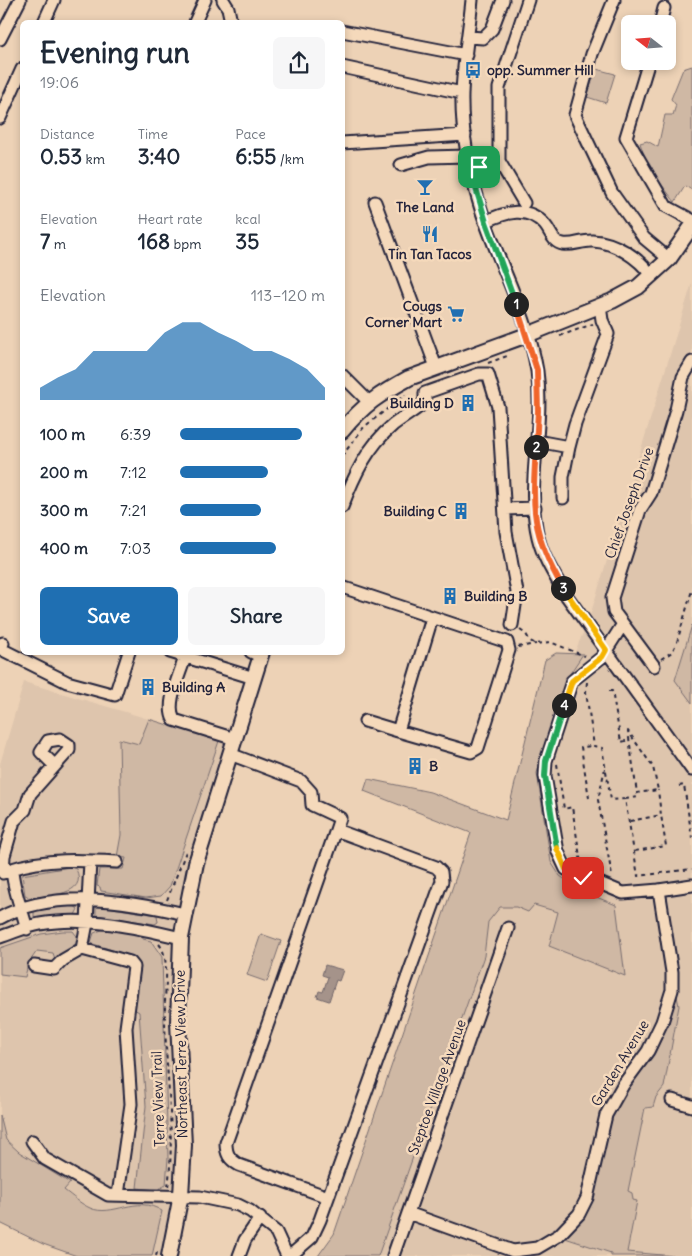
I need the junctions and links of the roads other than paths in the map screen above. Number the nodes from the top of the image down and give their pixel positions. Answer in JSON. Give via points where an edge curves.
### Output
{"nodes":[{"id":1,"x":20,"y":0,"type":"edge"},
{"id":2,"x":54,"y":0,"type":"edge"},
{"id":3,"x":205,"y":0,"type":"edge"},
{"id":4,"x":223,"y":0,"type":"edge"},
{"id":5,"x":472,"y":0,"type":"edge"},
{"id":6,"x":503,"y":0,"type":"edge"},
{"id":7,"x":528,"y":0,"type":"edge"},
{"id":8,"x":614,"y":0,"type":"edge"},
{"id":9,"x":664,"y":8,"type":"dead end"},
{"id":10,"x":662,"y":15,"type":"edge"},
{"id":11,"x":45,"y":20,"type":"edge"},
{"id":12,"x":195,"y":20,"type":"edge"},
{"id":13,"x":231,"y":20,"type":"edge"},
{"id":14,"x":345,"y":32,"type":"edge"},
{"id":15,"x":469,"y":37,"type":"junction"},
{"id":16,"x":0,"y":39,"type":"edge"},
{"id":17,"x":466,"y":55,"type":"junction"},
{"id":18,"x":345,"y":68,"type":"edge"},
{"id":19,"x":646,"y":70,"type":"edge"},
{"id":20,"x":20,"y":73,"type":"edge"},
{"id":21,"x":462,"y":92,"type":"junction"},
{"id":22,"x":0,"y":118,"type":"edge"},
{"id":23,"x":465,"y":135,"type":"junction"},
{"id":24,"x":345,"y":143,"type":"edge"},
{"id":25,"x":468,"y":156,"type":"junction"},
{"id":26,"x":499,"y":161,"type":"junction"},
{"id":27,"x":401,"y":165,"type":"dead end"},
{"id":28,"x":472,"y":175,"type":"junction"},
{"id":29,"x":375,"y":202,"type":"dead end"},
{"id":30,"x":524,"y":203,"type":"dead end"},
{"id":31,"x":692,"y":220,"type":"edge"},
{"id":32,"x":486,"y":222,"type":"junction"},
{"id":33,"x":692,"y":226,"type":"edge"},
{"id":34,"x":669,"y":259,"type":"junction"},
{"id":35,"x":651,"y":275,"type":"junction"},
{"id":36,"x":600,"y":306,"type":"junction"},
{"id":37,"x":527,"y":335,"type":"junction"},
{"id":38,"x":692,"y":362,"type":"edge"},
{"id":39,"x":436,"y":367,"type":"junction"},
{"id":40,"x":418,"y":374,"type":"junction"},
{"id":41,"x":345,"y":377,"type":"edge"},
{"id":42,"x":425,"y":393,"type":"junction"},
{"id":43,"x":369,"y":402,"type":"junction"},
{"id":44,"x":345,"y":428,"type":"edge"},
{"id":45,"x":537,"y":441,"type":"junction"},
{"id":46,"x":569,"y":447,"type":"junction"},
{"id":47,"x":563,"y":498,"type":"dead end"},
{"id":48,"x":345,"y":500,"type":"edge"},
{"id":49,"x":535,"y":508,"type":"junction"},
{"id":50,"x":505,"y":509,"type":"junction"},
{"id":51,"x":345,"y":589,"type":"edge"},
{"id":52,"x":432,"y":618,"type":"junction"},
{"id":53,"x":623,"y":624,"type":"junction"},
{"id":54,"x":512,"y":625,"type":"road end"},
{"id":55,"x":3,"y":643,"type":"dead end"},
{"id":56,"x":606,"y":650,"type":"junction"},
{"id":57,"x":128,"y":655,"type":"edge"},
{"id":58,"x":179,"y":655,"type":"edge"},
{"id":59,"x":257,"y":655,"type":"edge"},
{"id":60,"x":185,"y":657,"type":"junction"},
{"id":61,"x":654,"y":666,"type":"road end"},
{"id":62,"x":254,"y":678,"type":"junction"},
{"id":63,"x":365,"y":721,"type":"dead end"},
{"id":64,"x":398,"y":731,"type":"junction"},
{"id":65,"x":235,"y":739,"type":"junction"},
{"id":66,"x":230,"y":754,"type":"junction"},
{"id":67,"x":55,"y":766,"type":"dead end"},
{"id":68,"x":692,"y":770,"type":"edge"},
{"id":69,"x":336,"y":830,"type":"junction"},
{"id":70,"x":90,"y":861,"type":"junction"},
{"id":71,"x":117,"y":862,"type":"dead end"},
{"id":72,"x":12,"y":870,"type":"junction"},
{"id":73,"x":692,"y":885,"type":"edge"},
{"id":74,"x":659,"y":890,"type":"junction"},
{"id":75,"x":88,"y":900,"type":"junction"},
{"id":76,"x":22,"y":907,"type":"junction"},
{"id":77,"x":185,"y":914,"type":"junction"},
{"id":78,"x":0,"y":918,"type":"edge"},
{"id":79,"x":87,"y":923,"type":"junction"},
{"id":80,"x":508,"y":928,"type":"dead end"},
{"id":81,"x":27,"y":929,"type":"junction"},
{"id":82,"x":0,"y":937,"type":"edge"},
{"id":83,"x":181,"y":938,"type":"junction"},
{"id":84,"x":82,"y":949,"type":"junction"},
{"id":85,"x":34,"y":966,"type":"dead end"},
{"id":86,"x":672,"y":1100,"type":"dead end"},
{"id":87,"x":692,"y":1106,"type":"edge"},
{"id":88,"x":32,"y":1141,"type":"dead end"},
{"id":89,"x":118,"y":1195,"type":"junction"},
{"id":90,"x":174,"y":1196,"type":"junction"},
{"id":91,"x":328,"y":1197,"type":"junction"},
{"id":92,"x":408,"y":1213,"type":"junction"},
{"id":93,"x":260,"y":1218,"type":"junction"},
{"id":94,"x":169,"y":1256,"type":"edge"},
{"id":95,"x":239,"y":1256,"type":"edge"},
{"id":96,"x":287,"y":1256,"type":"edge"},
{"id":97,"x":290,"y":1256,"type":"edge"},
{"id":98,"x":393,"y":1256,"type":"edge"}],
"edges":[{"from":1,"to":16,"type":"street"},
{"from":2,"to":11,"type":"street"},
{"from":3,"to":12,"type":"street"},
{"from":4,"to":13,"type":"street"},
{"from":5,"to":15,"type":"street"},
{"from":6,"to":15,"type":"street","via":[[492,30],[483,38]]},
{"from":7,"to":26,"type":"street","via":[[499,88]]},
{"from":8,"to":34,"type":"street","via":[[592,54],[575,115],[612,193],[644,238]]},
{"from":9,"to":10,"type":"street"},
{"from":14,"to":17,"type":"street"},
{"from":15,"to":17,"type":"street"},
{"from":17,"to":21,"type":"street"},
{"from":18,"to":21,"type":"street"},
{"from":19,"to":31,"type":"street","via":[[626,137],[666,206]]},
{"from":20,"to":22,"type":"street"},
{"from":21,"to":23,"type":"street"},
{"from":23,"to":24,"type":"street"},
{"from":23,"to":25,"type":"street"},
{"from":25,"to":27,"type":"street","via":[[430,158]]},
{"from":25,"to":28,"type":"street"},
{"from":26,"to":28,"type":"street","via":[[479,167]]},
{"from":26,"to":30,"type":"street"},
{"from":28,"to":32,"type":"street"},
{"from":29,"to":39,"type":"street"},
{"from":32,"to":35,"type":"street","via":[[516,211],[531,215],[544,224],[561,244],[592,240],[610,245],[645,266]]},
{"from":32,"to":37,"type":"street"},
{"from":33,"to":34,"type":"main road"},
{"from":34,"to":35,"type":"main road"},
{"from":35,"to":36,"type":"main road","via":[[638,286]]},
{"from":36,"to":37,"type":"main road"},
{"from":36,"to":46,"type":"street","via":[[608,334]]},
{"from":37,"to":39,"type":"main road"},
{"from":37,"to":45,"type":"street","via":[[538,380]]},
{"from":38,"to":53,"type":"street","name":"Chief Joseph Drive","via":[[683,377],[651,493],[640,510],[612,598],[614,612]]},
{"from":39,"to":40,"type":"main road"},
{"from":40,"to":42,"type":"street"},
{"from":40,"to":43,"type":"main road","via":[[387,388]]},
{"from":41,"to":43,"type":"street"},
{"from":42,"to":48,"type":"street","via":[[425,402],[392,426],[365,456]]},
{"from":42,"to":50,"type":"street","via":[[480,374],[489,375],[499,415]]},
{"from":43,"to":44,"type":"main road"},
{"from":45,"to":46,"type":"street"},
{"from":45,"to":49,"type":"street"},
{"from":46,"to":47,"type":"street"},
{"from":49,"to":50,"type":"street"},
{"from":49,"to":56,"type":"street","via":[[538,538],[548,564]]},
{"from":50,"to":54,"type":"street","via":[[517,592]]},
{"from":51,"to":52,"type":"street"},
{"from":52,"to":64,"type":"street"},
{"from":52,"to":64,"type":"street","via":[[503,639],[508,646],[475,751],[467,752]]},
{"from":53,"to":56,"type":"street"},
{"from":53,"to":61,"type":"street","name":"Chief Joseph Drive"},
{"from":55,"to":57,"type":"street","via":[[1,649],[66,682],[115,695]]},
{"from":56,"to":68,"type":"street"},
{"from":56,"to":74,"type":"street","via":[[572,681],[546,761],[545,776],[560,859],[566,869],[615,891],[629,894]]},
{"from":58,"to":60,"type":"street"},
{"from":59,"to":62,"type":"main road","name":"Northeast Terre View Drive"},
{"from":60,"to":62,"type":"street"},
{"from":60,"to":65,"type":"street","via":[[171,704],[170,713],[174,720]]},
{"from":62,"to":65,"type":"main road","name":"Northeast Terre View Drive"},
{"from":63,"to":64,"type":"street"},
{"from":65,"to":66,"type":"main road","name":"Northeast Terre View Drive"},
{"from":66,"to":69,"type":"street","via":[[301,781],[311,792],[312,805],[340,818]]},
{"from":66,"to":77,"type":"main road","name":"Northeast Terre View Drive","via":[[196,863]]},
{"from":67,"to":72,"type":"street","via":[[30,794],[26,810],[14,821],[4,856],[3,873]]},
{"from":69,"to":91,"type":"street","via":[[226,1143],[226,1152],[239,1165]]},
{"from":69,"to":91,"type":"street","via":[[436,867],[442,876]]},
{"from":70,"to":71,"type":"street"},
{"from":70,"to":72,"type":"street","via":[[25,865]]},
{"from":70,"to":75,"type":"street"},
{"from":72,"to":76,"type":"street"},
{"from":73,"to":74,"type":"street"},
{"from":74,"to":92,"type":"street","name":"Garden Avenue","via":[[673,981],[669,1007],[648,1051],[606,1114],[587,1198],[572,1222],[544,1245],[520,1251],[496,1246]]},
{"from":75,"to":76,"type":"street"},
{"from":75,"to":77,"type":"street"},
{"from":75,"to":79,"type":"street"},
{"from":76,"to":78,"type":"street"},
{"from":76,"to":81,"type":"street"},
{"from":77,"to":83,"type":"main road","name":"Northeast Terre View Drive"},
{"from":79,"to":81,"type":"street","via":[[39,924]]},
{"from":79,"to":83,"type":"street","via":[[128,926]]},
{"from":79,"to":84,"type":"street"},
{"from":80,"to":92,"type":"street","name":"Steptoe Village Avenue"},
{"from":81,"to":82,"type":"street"},
{"from":83,"to":90,"type":"main road","name":"Northeast Terre View Drive","via":[[178,1004],[184,1145]]},
{"from":84,"to":85,"type":"street","via":[[54,969]]},
{"from":84,"to":89,"type":"street","via":[[130,962],[134,967],[126,1028],[131,1104]]},
{"from":86,"to":87,"type":"street"},
{"from":88,"to":89,"type":"street","via":[[45,1159],[70,1175],[108,1195]]},
{"from":89,"to":90,"type":"street"},
{"from":90,"to":93,"type":"street","via":[[227,1201]]},
{"from":90,"to":94,"type":"main road","name":"Northeast Terre View Drive"},
{"from":91,"to":97,"type":"street","via":[[312,1238]]},
{"from":92,"to":98,"type":"street","name":"Steptoe Village Avenue"},
{"from":93,"to":95,"type":"street"},
{"from":93,"to":96,"type":"street","via":[[276,1232]]}]}
